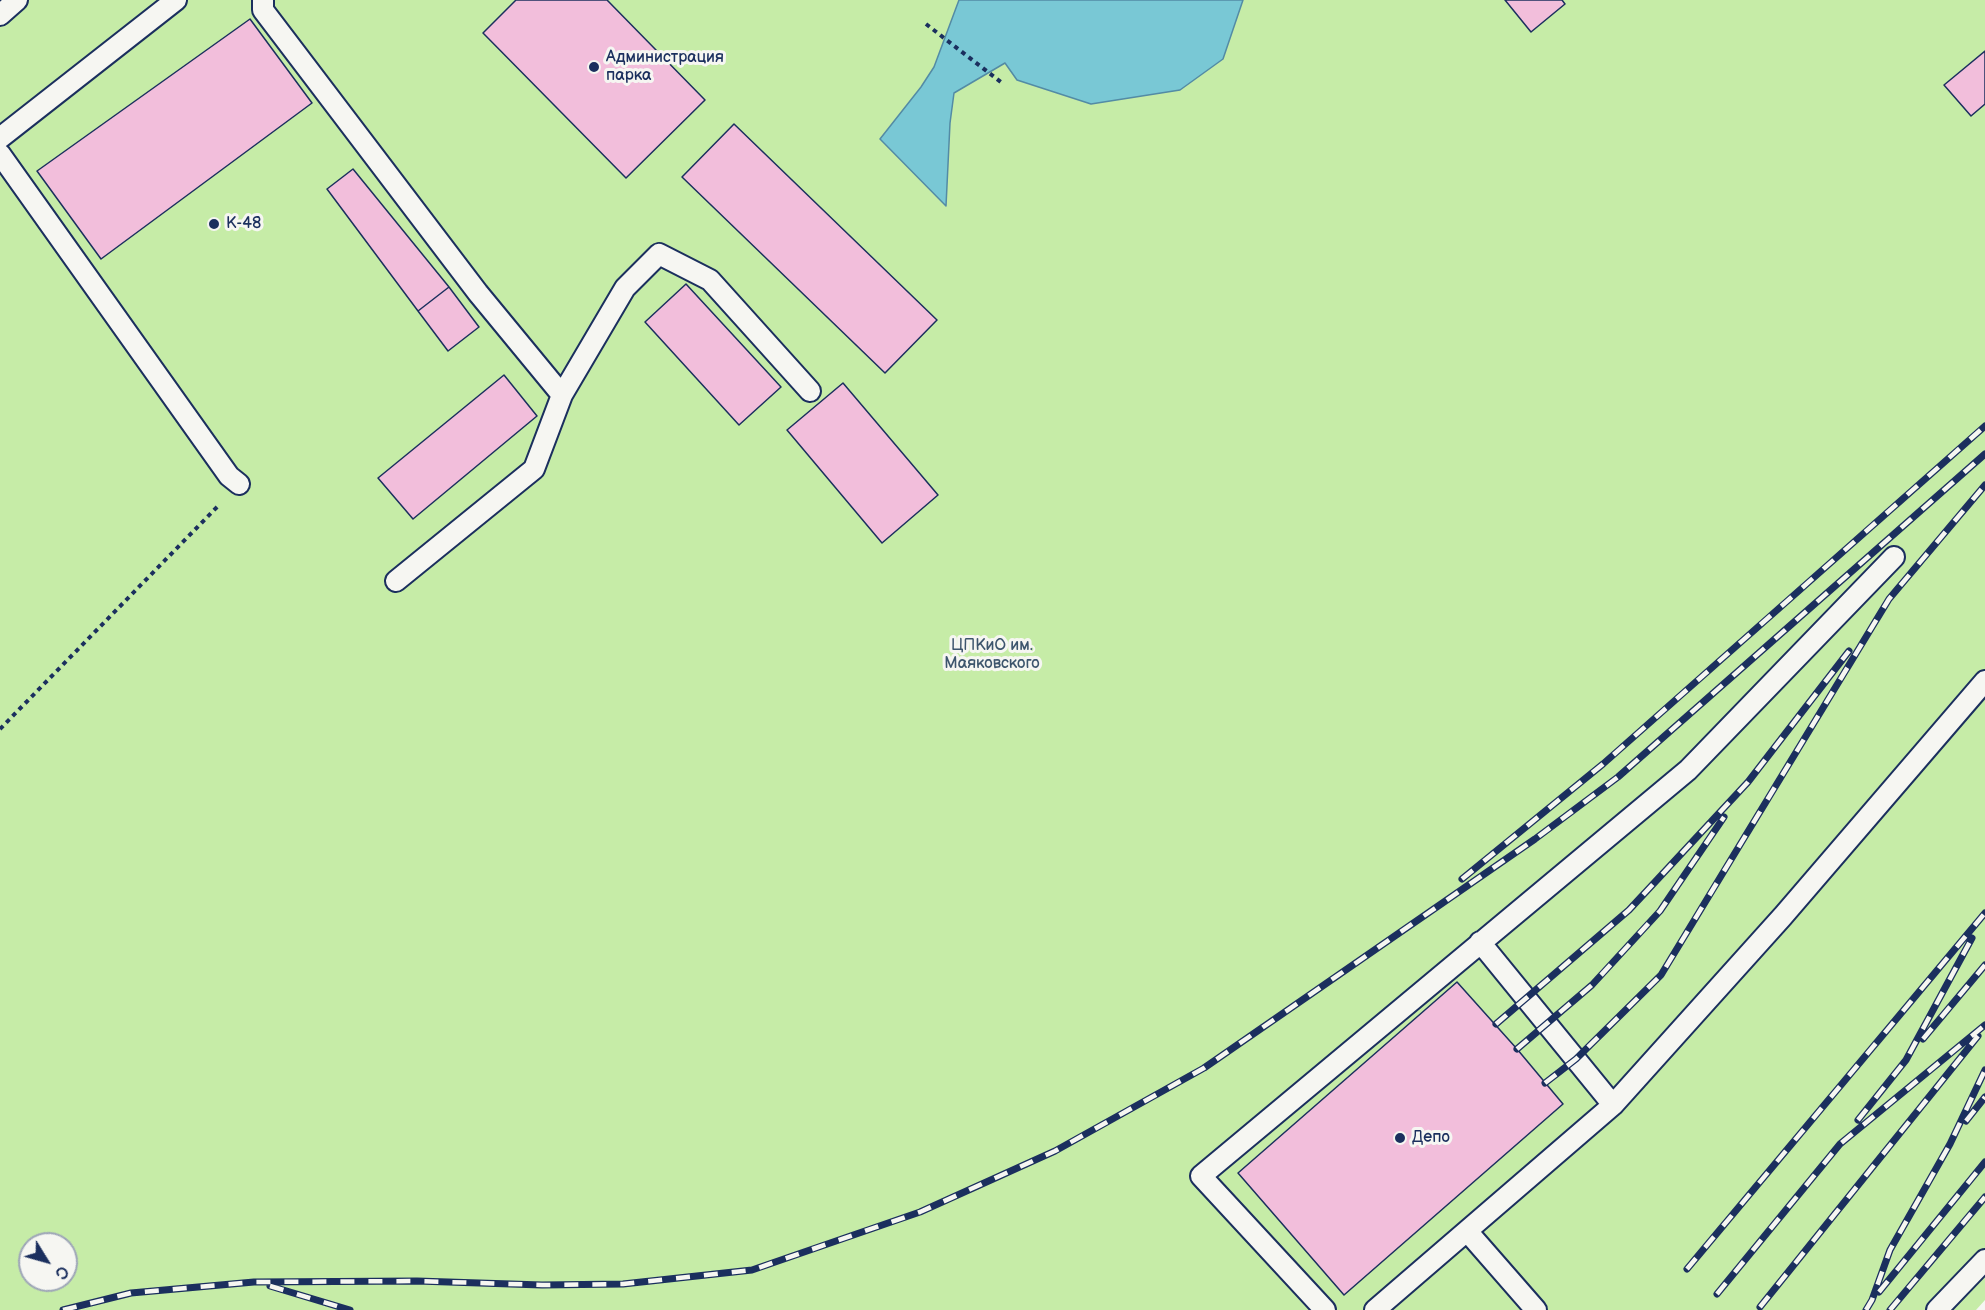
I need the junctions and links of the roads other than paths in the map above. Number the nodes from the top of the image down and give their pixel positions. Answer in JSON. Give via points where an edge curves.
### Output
{"nodes":[{"id":1,"x":17,"y":0,"type":"edge"},
{"id":2,"x":176,"y":0,"type":"edge"},
{"id":3,"x":263,"y":0,"type":"edge"},
{"id":4,"x":0,"y":15,"type":"edge"},
{"id":5,"x":0,"y":138,"type":"edge"},
{"id":6,"x":0,"y":154,"type":"edge"},
{"id":7,"x":810,"y":391,"type":"dead end"},
{"id":8,"x":562,"y":395,"type":"junction"},
{"id":9,"x":239,"y":484,"type":"road end"},
{"id":10,"x":1894,"y":557,"type":"dead end"},
{"id":11,"x":396,"y":581,"type":"dead end"},
{"id":12,"x":1985,"y":681,"type":"edge"},
{"id":13,"x":1480,"y":942,"type":"junction"},
{"id":14,"x":1613,"y":1105,"type":"junction"},
{"id":15,"x":1467,"y":1231,"type":"junction"},
{"id":16,"x":1985,"y":1260,"type":"edge"},
{"id":17,"x":1325,"y":1310,"type":"edge"},
{"id":18,"x":1376,"y":1310,"type":"edge"},
{"id":19,"x":1536,"y":1310,"type":"edge"},
{"id":20,"x":1937,"y":1310,"type":"edge"}],
"edges":[{"from":1,"to":4,"type":"lane"},
{"from":2,"to":5,"type":"lane"},
{"from":3,"to":8,"type":"lane","via":[[263,10],[478,293]]},
{"from":6,"to":9,"type":"lane","via":[[229,476]]},
{"from":7,"to":8,"type":"lane","via":[[710,280],[659,254],[625,288]]},
{"from":8,"to":11,"type":"lane","via":[[534,469]]},
{"from":10,"to":13,"type":"lane","via":[[1688,770]]},
{"from":12,"to":14,"type":"lane","via":[[1783,916]]},
{"from":13,"to":14,"type":"lane"},
{"from":13,"to":17,"type":"lane","via":[[1201,1176]]},
{"from":14,"to":15,"type":"lane"},
{"from":15,"to":18,"type":"lane"},
{"from":15,"to":19,"type":"lane"},
{"from":16,"to":20,"type":"lane"}]}
